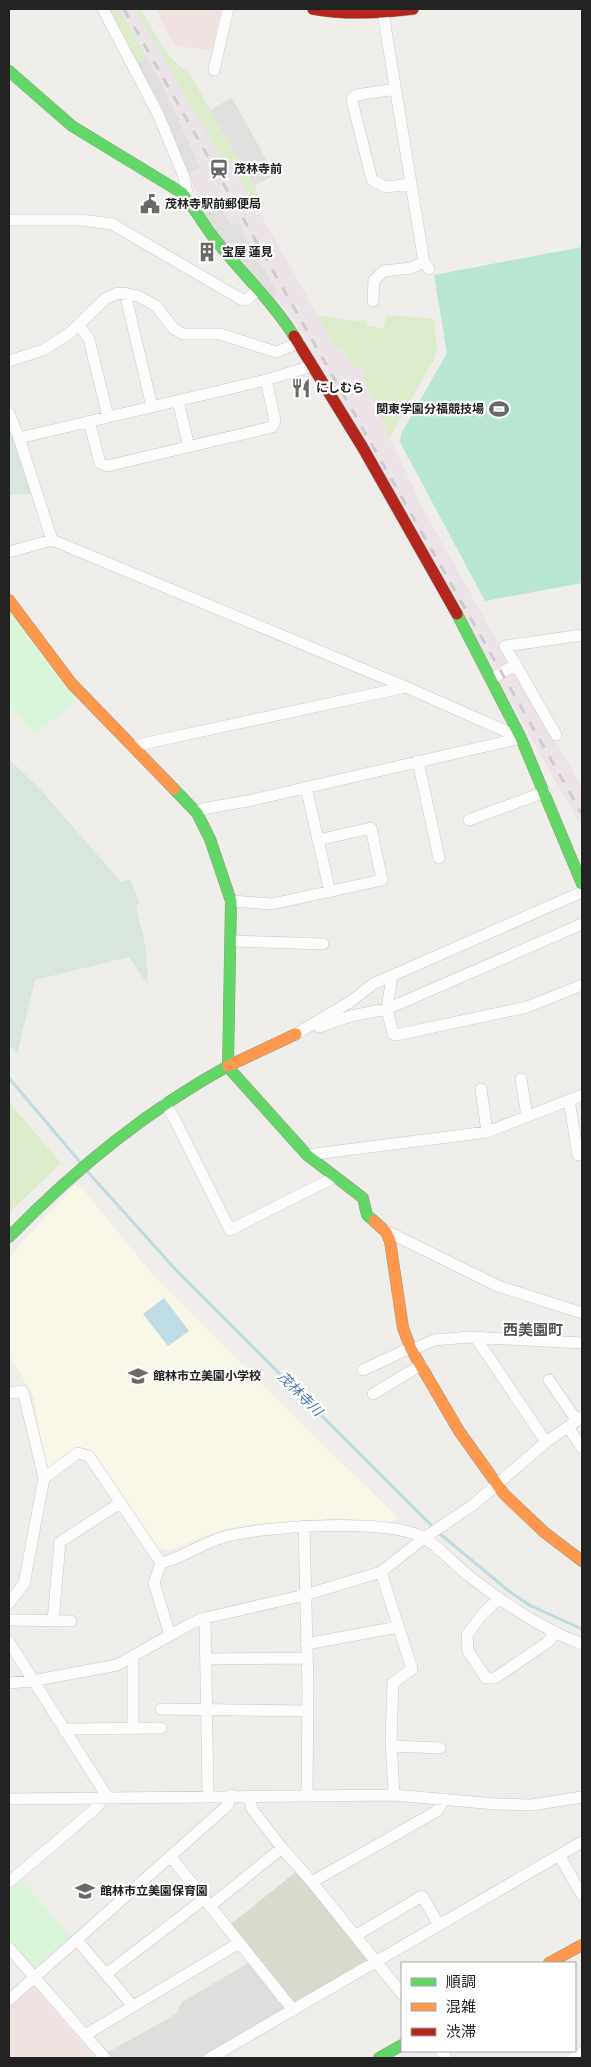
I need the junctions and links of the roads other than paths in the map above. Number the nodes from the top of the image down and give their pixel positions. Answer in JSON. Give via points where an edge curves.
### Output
{"nodes":[{"id":1,"x":103,"y":9,"type":"edge"},
{"id":2,"x":228,"y":9,"type":"edge"},
{"id":3,"x":313,"y":9,"type":"edge"},
{"id":4,"x":412,"y":9,"type":"edge"},
{"id":5,"x":383,"y":13,"type":"junction"},
{"id":6,"x":214,"y":70,"type":"dead end"},
{"id":7,"x":9,"y":71,"type":"edge"},
{"id":8,"x":395,"y":89,"type":"junction"},
{"id":9,"x":411,"y":184,"type":"junction"},
{"id":10,"x":188,"y":199,"type":"junction"},
{"id":11,"x":9,"y":220,"type":"edge"},
{"id":12,"x":258,"y":290,"type":"junction"},
{"id":13,"x":125,"y":293,"type":"junction"},
{"id":14,"x":373,"y":301,"type":"dead end"},
{"id":15,"x":79,"y":325,"type":"junction"},
{"id":16,"x":299,"y":343,"type":"junction"},
{"id":17,"x":9,"y":360,"type":"edge"},
{"id":18,"x":312,"y":366,"type":"junction"},
{"id":19,"x":266,"y":380,"type":"junction"},
{"id":20,"x":178,"y":401,"type":"junction"},
{"id":21,"x":152,"y":407,"type":"junction"},
{"id":22,"x":9,"y":413,"type":"edge"},
{"id":23,"x":108,"y":417,"type":"junction"},
{"id":24,"x":89,"y":421,"type":"junction"},
{"id":25,"x":19,"y":438,"type":"junction"},
{"id":26,"x":189,"y":447,"type":"junction"},
{"id":27,"x":52,"y":540,"type":"junction"},
{"id":28,"x":9,"y":552,"type":"edge"},
{"id":29,"x":9,"y":600,"type":"edge"},
{"id":30,"x":582,"y":635,"type":"edge"},
{"id":31,"x":516,"y":664,"type":"junction"},
{"id":32,"x":492,"y":679,"type":"junction"},
{"id":33,"x":406,"y":687,"type":"junction"},
{"id":34,"x":556,"y":735,"type":"dead end"},
{"id":35,"x":521,"y":738,"type":"junction"},
{"id":36,"x":133,"y":746,"type":"junction"},
{"id":37,"x":418,"y":761,"type":"junction"},
{"id":38,"x":306,"y":787,"type":"junction"},
{"id":39,"x":545,"y":792,"type":"junction"},
{"id":40,"x":197,"y":813,"type":"junction"},
{"id":41,"x":468,"y":820,"type":"dead end"},
{"id":42,"x":318,"y":840,"type":"junction"},
{"id":43,"x":439,"y":858,"type":"dead end"},
{"id":44,"x":582,"y":884,"type":"edge"},
{"id":45,"x":330,"y":892,"type":"junction"},
{"id":46,"x":582,"y":892,"type":"edge"},
{"id":47,"x":231,"y":901,"type":"junction"},
{"id":48,"x":582,"y":924,"type":"edge"},
{"id":49,"x":231,"y":941,"type":"junction"},
{"id":50,"x":323,"y":944,"type":"dead end"},
{"id":51,"x":392,"y":976,"type":"junction"},
{"id":52,"x":582,"y":985,"type":"edge"},
{"id":53,"x":387,"y":1009,"type":"junction"},
{"id":54,"x":296,"y":1034,"type":"junction"},
{"id":55,"x":228,"y":1067,"type":"junction"},
{"id":56,"x":521,"y":1079,"type":"dead end"},
{"id":57,"x":481,"y":1088,"type":"dead end"},
{"id":58,"x":582,"y":1095,"type":"edge"},
{"id":59,"x":569,"y":1100,"type":"junction"},
{"id":60,"x":165,"y":1104,"type":"junction"},
{"id":61,"x":527,"y":1116,"type":"junction"},
{"id":62,"x":487,"y":1132,"type":"junction"},
{"id":63,"x":307,"y":1155,"type":"junction"},
{"id":64,"x":578,"y":1155,"type":"dead end"},
{"id":65,"x":335,"y":1177,"type":"junction"},
{"id":66,"x":386,"y":1232,"type":"junction"},
{"id":67,"x":9,"y":1237,"type":"edge"},
{"id":68,"x":582,"y":1313,"type":"edge"},
{"id":69,"x":476,"y":1338,"type":"junction"},
{"id":70,"x":582,"y":1343,"type":"edge"},
{"id":71,"x":411,"y":1349,"type":"junction"},
{"id":72,"x":422,"y":1365,"type":"junction"},
{"id":73,"x":363,"y":1370,"type":"dead end"},
{"id":74,"x":549,"y":1380,"type":"dead end"},
{"id":75,"x":9,"y":1393,"type":"edge"},
{"id":76,"x":373,"y":1394,"type":"dead end"},
{"id":77,"x":576,"y":1422,"type":"edge"},
{"id":78,"x":546,"y":1442,"type":"junction"},
{"id":79,"x":582,"y":1448,"type":"edge"},
{"id":80,"x":44,"y":1478,"type":"junction"},
{"id":81,"x":497,"y":1484,"type":"junction"},
{"id":82,"x":120,"y":1504,"type":"junction"},
{"id":83,"x":304,"y":1526,"type":"junction"},
{"id":84,"x":427,"y":1536,"type":"junction"},
{"id":85,"x":582,"y":1560,"type":"edge"},
{"id":86,"x":161,"y":1563,"type":"junction"},
{"id":87,"x":381,"y":1572,"type":"junction"},
{"id":88,"x":305,"y":1595,"type":"junction"},
{"id":89,"x":499,"y":1598,"type":"junction"},
{"id":90,"x":9,"y":1603,"type":"edge"},
{"id":91,"x":205,"y":1618,"type":"junction"},
{"id":92,"x":9,"y":1620,"type":"edge"},
{"id":93,"x":53,"y":1621,"type":"junction"},
{"id":94,"x":71,"y":1621,"type":"dead end"},
{"id":95,"x":398,"y":1627,"type":"junction"},
{"id":96,"x":555,"y":1633,"type":"junction"},
{"id":97,"x":170,"y":1635,"type":"junction"},
{"id":98,"x":9,"y":1642,"type":"edge"},
{"id":99,"x":306,"y":1644,"type":"junction"},
{"id":100,"x":582,"y":1644,"type":"edge"},
{"id":101,"x":133,"y":1657,"type":"junction"},
{"id":102,"x":307,"y":1658,"type":"junction"},
{"id":103,"x":206,"y":1659,"type":"junction"},
{"id":104,"x":32,"y":1681,"type":"junction"},
{"id":105,"x":9,"y":1683,"type":"edge"},
{"id":106,"x":208,"y":1708,"type":"junction"},
{"id":107,"x":161,"y":1709,"type":"dead end"},
{"id":108,"x":307,"y":1711,"type":"junction"},
{"id":109,"x":161,"y":1728,"type":"dead end"},
{"id":110,"x":133,"y":1729,"type":"junction"},
{"id":111,"x":64,"y":1731,"type":"junction"},
{"id":112,"x":392,"y":1746,"type":"junction"},
{"id":113,"x":440,"y":1748,"type":"dead end"},
{"id":114,"x":231,"y":1795,"type":"junction"},
{"id":115,"x":307,"y":1795,"type":"junction"},
{"id":116,"x":394,"y":1795,"type":"junction"},
{"id":117,"x":208,"y":1796,"type":"junction"},
{"id":118,"x":249,"y":1796,"type":"junction"},
{"id":119,"x":582,"y":1797,"type":"edge"},
{"id":120,"x":104,"y":1798,"type":"junction"},
{"id":121,"x":9,"y":1799,"type":"edge"},
{"id":122,"x":444,"y":1800,"type":"junction"},
{"id":123,"x":582,"y":1842,"type":"edge"},
{"id":124,"x":282,"y":1848,"type":"junction"},
{"id":125,"x":559,"y":1855,"type":"junction"},
{"id":126,"x":170,"y":1856,"type":"junction"},
{"id":127,"x":9,"y":1882,"type":"edge"},
{"id":128,"x":312,"y":1882,"type":"junction"},
{"id":129,"x":582,"y":1895,"type":"edge"},
{"id":130,"x":207,"y":1903,"type":"junction"},
{"id":131,"x":439,"y":1925,"type":"junction"},
{"id":132,"x":355,"y":1936,"type":"junction"},
{"id":133,"x":76,"y":1940,"type":"junction"},
{"id":134,"x":239,"y":1943,"type":"junction"},
{"id":135,"x":582,"y":1945,"type":"edge"},
{"id":136,"x":9,"y":1948,"type":"edge"},
{"id":137,"x":376,"y":1962,"type":"junction"},
{"id":138,"x":551,"y":1962,"type":"edge"},
{"id":139,"x":106,"y":1974,"type":"junction"},
{"id":140,"x":35,"y":1977,"type":"junction"},
{"id":141,"x":401,"y":1993,"type":"edge"},
{"id":142,"x":9,"y":2000,"type":"edge"},
{"id":143,"x":133,"y":2006,"type":"junction"},
{"id":144,"x":292,"y":2011,"type":"junction"},
{"id":145,"x":85,"y":2035,"type":"junction"},
{"id":146,"x":401,"y":2046,"type":"edge"},
{"id":147,"x":582,"y":2053,"type":"edge"},
{"id":148,"x":105,"y":2058,"type":"edge"},
{"id":149,"x":210,"y":2058,"type":"edge"},
{"id":150,"x":379,"y":2058,"type":"edge"},
{"id":151,"x":573,"y":2058,"type":"edge"}],
"edges":[{"from":1,"to":10,"type":"street","via":[[158,114],[184,177]]},
{"from":2,"to":6,"type":"street"},
{"from":3,"to":5,"type":"main road","via":[[347,15]]},
{"from":4,"to":5,"type":"main road"},
{"from":5,"to":8,"type":"street"},
{"from":7,"to":10,"type":"main road","via":[[72,126]]},
{"from":8,"to":9,"type":"street"},
{"from":8,"to":9,"type":"street","via":[[357,94],[352,101],[373,182],[386,187]]},
{"from":9,"to":14,"type":"street","via":[[427,266],[381,273],[374,280]]},
{"from":10,"to":12,"type":"main road","via":[[211,234]]},
{"from":11,"to":12,"type":"street","via":[[81,220],[112,224],[241,300],[246,300]]},
{"from":12,"to":16,"type":"main road","via":[[281,315]]},
{"from":13,"to":15,"type":"street","via":[[105,299]]},
{"from":13,"to":16,"type":"street","via":[[156,306],[174,329],[183,334],[220,334],[276,352]]},
{"from":13,"to":21,"type":"street"},
{"from":15,"to":17,"type":"street","via":[[43,350]]},
{"from":15,"to":23,"type":"street","via":[[89,339]]},
{"from":16,"to":18,"type":"main road"},
{"from":18,"to":19,"type":"street"},
{"from":18,"to":32,"type":"main road","via":[[363,448]]},
{"from":19,"to":20,"type":"street"},
{"from":19,"to":26,"type":"street","via":[[275,420],[272,427]]},
{"from":20,"to":21,"type":"street"},
{"from":20,"to":26,"type":"street"},
{"from":21,"to":23,"type":"street"},
{"from":22,"to":25,"type":"street"},
{"from":23,"to":24,"type":"street"},
{"from":24,"to":25,"type":"street"},
{"from":24,"to":26,"type":"street","via":[[100,463],[107,466]]},
{"from":25,"to":27,"type":"street"},
{"from":27,"to":28,"type":"street"},
{"from":27,"to":33,"type":"street"},
{"from":29,"to":36,"type":"main road","via":[[72,684]]},
{"from":30,"to":31,"type":"street","via":[[505,646]]},
{"from":31,"to":32,"type":"street"},
{"from":31,"to":34,"type":"street"},
{"from":32,"to":35,"type":"main road"},
{"from":33,"to":35,"type":"street"},
{"from":33,"to":36,"type":"street"},
{"from":35,"to":37,"type":"street"},
{"from":35,"to":39,"type":"main road"},
{"from":36,"to":40,"type":"main road"},
{"from":37,"to":38,"type":"street"},
{"from":37,"to":43,"type":"street"},
{"from":38,"to":40,"type":"street","via":[[202,809]]},
{"from":38,"to":42,"type":"street"},
{"from":39,"to":41,"type":"street"},
{"from":39,"to":44,"type":"main road"},
{"from":40,"to":47,"type":"main road","via":[[210,839]]},
{"from":42,"to":45,"type":"street"},
{"from":42,"to":45,"type":"street","via":[[371,828],[382,880]]},
{"from":45,"to":47,"type":"street","via":[[272,904]]},
{"from":46,"to":51,"type":"street"},
{"from":47,"to":49,"type":"main road"},
{"from":48,"to":53,"type":"street"},
{"from":49,"to":50,"type":"street"},
{"from":49,"to":55,"type":"main road"},
{"from":51,"to":53,"type":"street"},
{"from":51,"to":54,"type":"street","via":[[365,989],[350,1002]]},
{"from":52,"to":53,"type":"street","via":[[527,1007],[396,1035],[393,1034]]},
{"from":53,"to":54,"type":"street","via":[[351,1016]]},
{"from":54,"to":55,"type":"main road"},
{"from":55,"to":60,"type":"main road"},
{"from":55,"to":63,"type":"main road"},
{"from":56,"to":61,"type":"street"},
{"from":57,"to":62,"type":"street"},
{"from":58,"to":59,"type":"street"},
{"from":59,"to":61,"type":"street"},
{"from":59,"to":64,"type":"street"},
{"from":60,"to":65,"type":"street","via":[[230,1230]]},
{"from":60,"to":67,"type":"main road","via":[[91,1158]]},
{"from":61,"to":62,"type":"street"},
{"from":62,"to":63,"type":"street"},
{"from":63,"to":65,"type":"main road"},
{"from":65,"to":66,"type":"main road","via":[[363,1198],[367,1215]]},
{"from":66,"to":68,"type":"street","via":[[384,1230],[498,1286]]},
{"from":66,"to":71,"type":"main road","via":[[403,1328]]},
{"from":69,"to":70,"type":"street"},
{"from":69,"to":71,"type":"street","via":[[434,1340]]},
{"from":69,"to":78,"type":"street"},
{"from":71,"to":72,"type":"main road"},
{"from":71,"to":73,"type":"street"},
{"from":72,"to":76,"type":"street"},
{"from":72,"to":81,"type":"main road","via":[[459,1431]]},
{"from":74,"to":77,"type":"street"},
{"from":75,"to":80,"type":"street","via":[[23,1390]]},
{"from":77,"to":78,"type":"street"},
{"from":77,"to":79,"type":"street"},
{"from":78,"to":81,"type":"street"},
{"from":80,"to":82,"type":"street","via":[[78,1454],[89,1456]]},
{"from":80,"to":90,"type":"street","via":[[24,1584]]},
{"from":81,"to":84,"type":"street","via":[[473,1505]]},
{"from":81,"to":85,"type":"main road","via":[[544,1532]]},
{"from":82,"to":86,"type":"street"},
{"from":82,"to":93,"type":"street","via":[[60,1542]]},
{"from":83,"to":84,"type":"street","via":[[342,1525]]},
{"from":83,"to":86,"type":"street","via":[[224,1537]]},
{"from":83,"to":88,"type":"street"},
{"from":84,"to":87,"type":"street"},
{"from":84,"to":89,"type":"street"},
{"from":86,"to":97,"type":"street","via":[[154,1583]]},
{"from":87,"to":88,"type":"street"},
{"from":87,"to":95,"type":"street"},
{"from":88,"to":91,"type":"street"},
{"from":88,"to":99,"type":"street"},
{"from":89,"to":96,"type":"street"},
{"from":89,"to":96,"type":"street","via":[[467,1635],[468,1651],[486,1678],[495,1678],[548,1642]]},
{"from":91,"to":97,"type":"street"},
{"from":91,"to":103,"type":"street"},
{"from":92,"to":93,"type":"street"},
{"from":93,"to":94,"type":"street"},
{"from":95,"to":99,"type":"street"},
{"from":95,"to":112,"type":"street","via":[[412,1669],[393,1683]]},
{"from":96,"to":100,"type":"street"},
{"from":97,"to":101,"type":"street"},
{"from":98,"to":104,"type":"street"},
{"from":99,"to":102,"type":"street"},
{"from":101,"to":104,"type":"street","via":[[98,1670]]},
{"from":101,"to":110,"type":"street"},
{"from":102,"to":103,"type":"street"},
{"from":102,"to":108,"type":"street"},
{"from":103,"to":106,"type":"street"},
{"from":104,"to":105,"type":"street"},
{"from":104,"to":111,"type":"street"},
{"from":106,"to":107,"type":"street"},
{"from":106,"to":108,"type":"street"},
{"from":106,"to":117,"type":"street"},
{"from":108,"to":115,"type":"street"},
{"from":109,"to":110,"type":"street"},
{"from":110,"to":111,"type":"street"},
{"from":111,"to":120,"type":"street"},
{"from":112,"to":113,"type":"street"},
{"from":112,"to":116,"type":"street"},
{"from":114,"to":117,"type":"street"},
{"from":114,"to":118,"type":"street"},
{"from":114,"to":126,"type":"street","via":[[228,1805]]},
{"from":115,"to":116,"type":"street"},
{"from":115,"to":118,"type":"street"},
{"from":116,"to":122,"type":"street"},
{"from":117,"to":120,"type":"street"},
{"from":118,"to":124,"type":"street","via":[[252,1809]]},
{"from":119,"to":122,"type":"street","via":[[531,1806]]},
{"from":120,"to":121,"type":"street"},
{"from":120,"to":127,"type":"street"},
{"from":122,"to":128,"type":"street","via":[[438,1811]]},
{"from":123,"to":125,"type":"street"},
{"from":124,"to":128,"type":"street"},
{"from":124,"to":130,"type":"street"},
{"from":125,"to":129,"type":"street"},
{"from":125,"to":131,"type":"street"},
{"from":126,"to":130,"type":"street"},
{"from":126,"to":133,"type":"street"},
{"from":128,"to":132,"type":"street"},
{"from":130,"to":134,"type":"street"},
{"from":130,"to":139,"type":"street"},
{"from":131,"to":132,"type":"street","via":[[422,1896]]},
{"from":131,"to":137,"type":"street"},
{"from":132,"to":137,"type":"street"},
{"from":133,"to":139,"type":"street"},
{"from":133,"to":140,"type":"street"},
{"from":134,"to":143,"type":"street"},
{"from":134,"to":144,"type":"street"},
{"from":135,"to":138,"type":"main road"},
{"from":136,"to":140,"type":"street"},
{"from":137,"to":141,"type":"street"},
{"from":137,"to":144,"type":"street"},
{"from":139,"to":143,"type":"street"},
{"from":140,"to":142,"type":"street"},
{"from":140,"to":145,"type":"street"},
{"from":143,"to":145,"type":"street"},
{"from":144,"to":149,"type":"street"},
{"from":145,"to":148,"type":"street"},
{"from":146,"to":150,"type":"main road"},
{"from":147,"to":151,"type":"street"}]}
